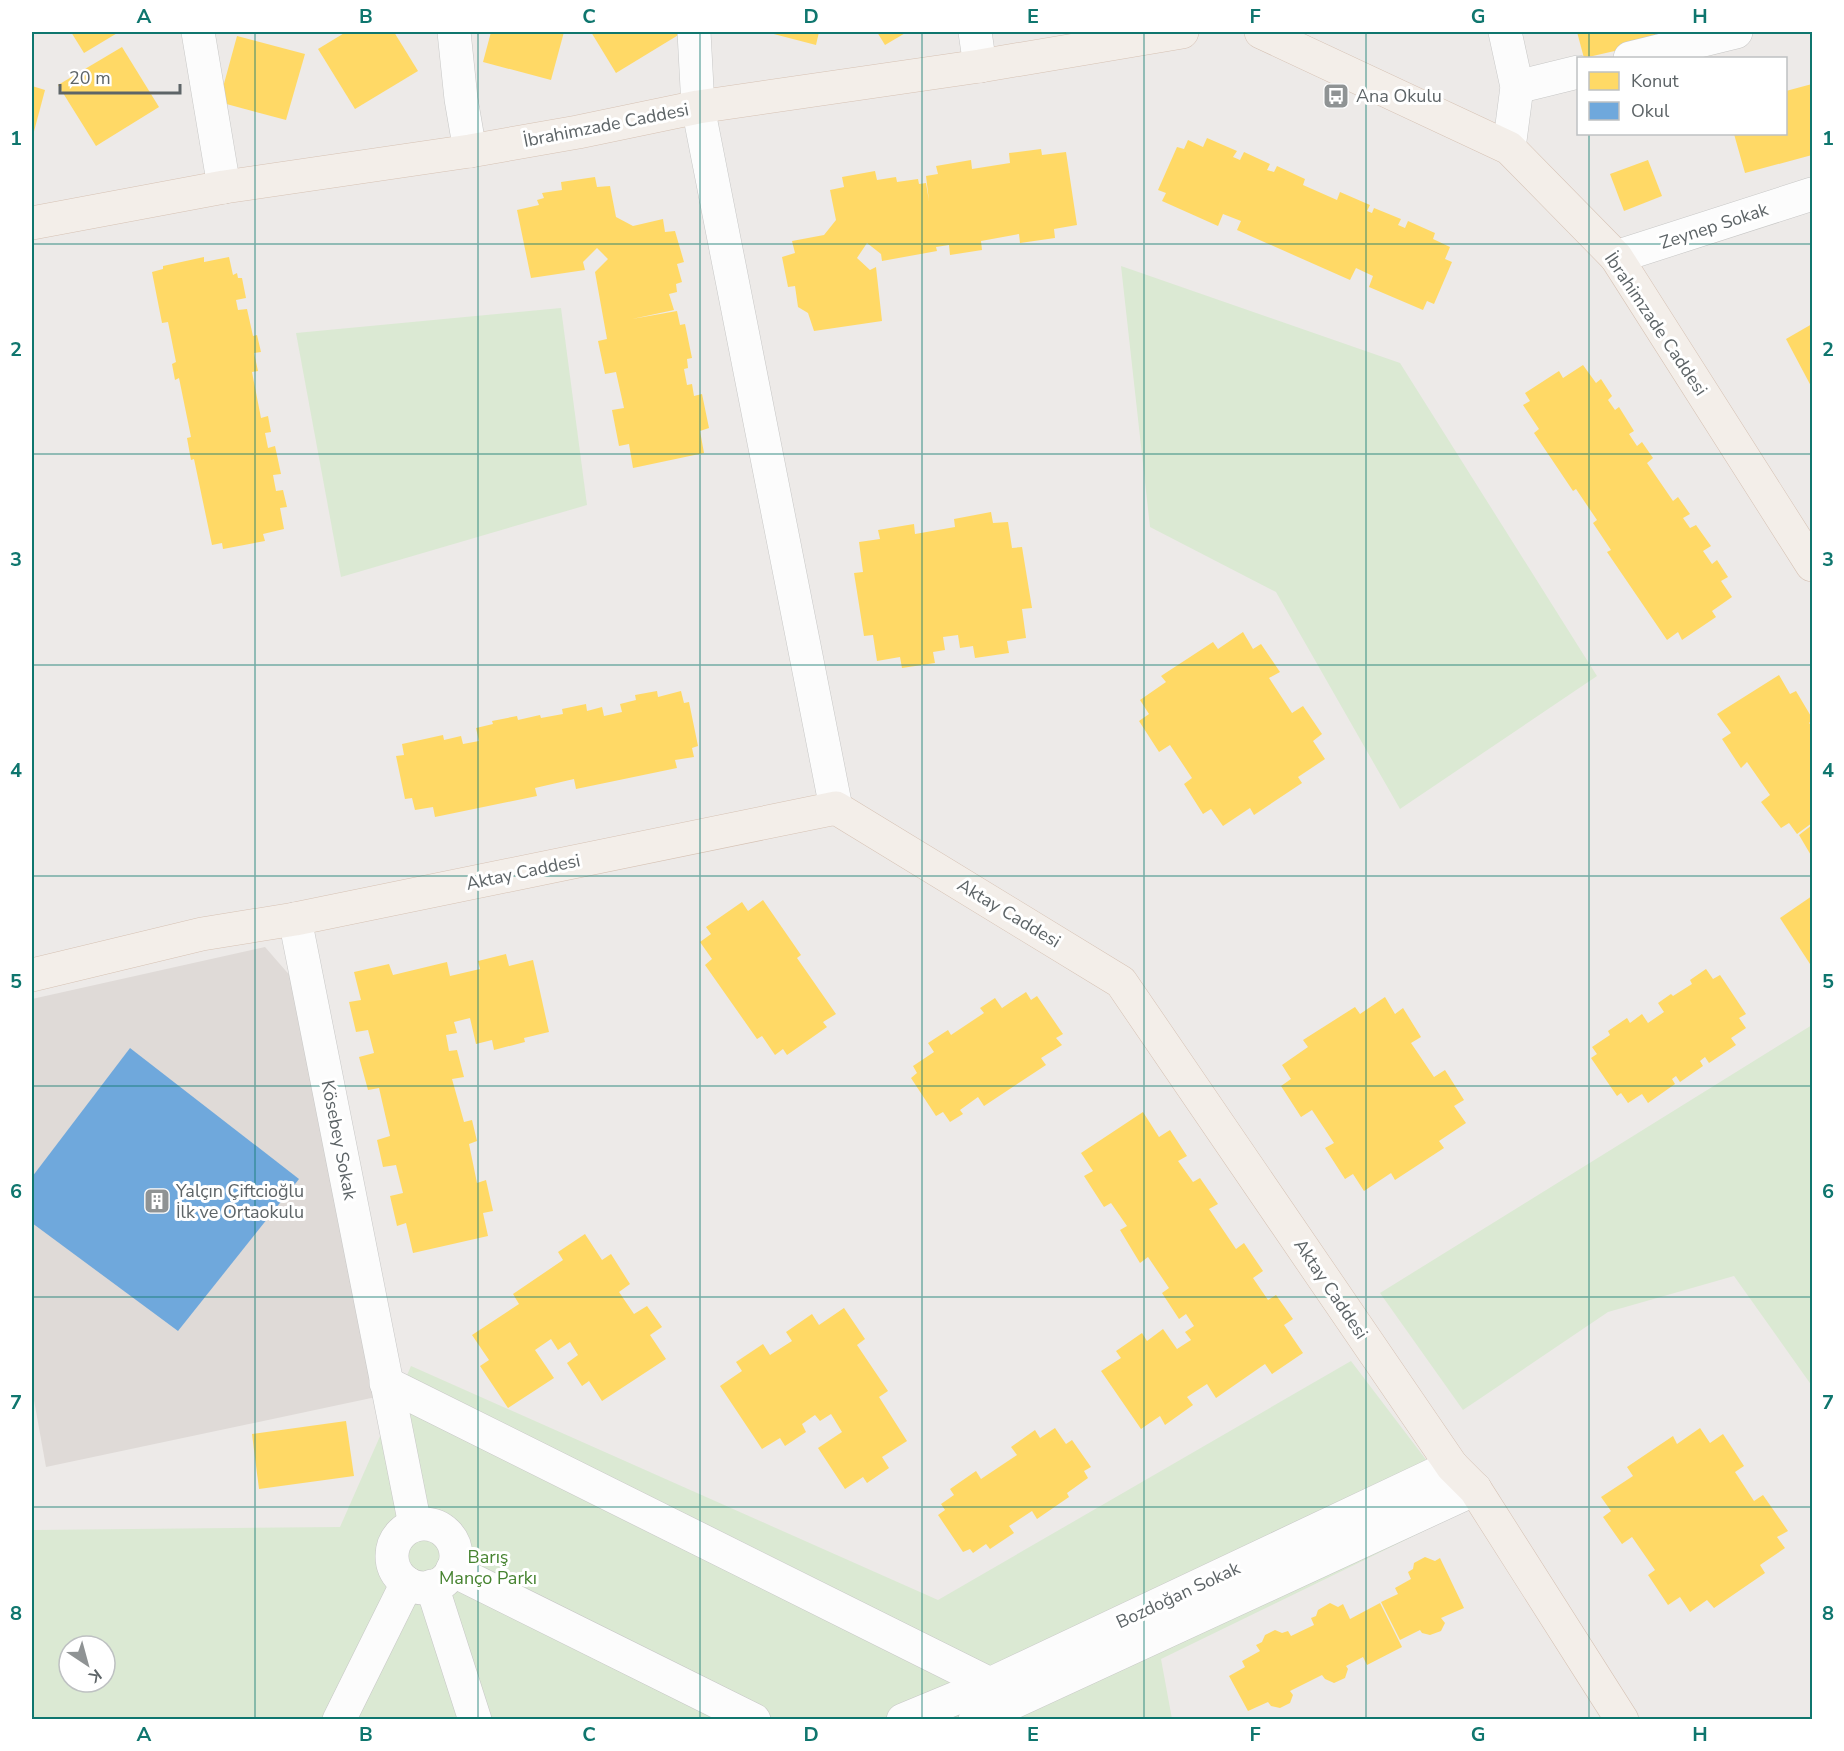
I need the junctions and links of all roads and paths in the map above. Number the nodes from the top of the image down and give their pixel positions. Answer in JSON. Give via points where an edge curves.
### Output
{"nodes":[{"id":1,"x":198,"y":32,"type":"edge"},
{"id":2,"x":454,"y":32,"type":"edge"},
{"id":3,"x":694,"y":32,"type":"edge"},
{"id":4,"x":975,"y":32,"type":"edge"},
{"id":5,"x":1182,"y":32,"type":"edge"},
{"id":6,"x":1261,"y":32,"type":"edge"},
{"id":7,"x":1505,"y":32,"type":"edge"},
{"id":8,"x":1736,"y":32,"type":"edge"},
{"id":9,"x":1634,"y":57,"type":"edge"},
{"id":10,"x":980,"y":66,"type":"junction"},
{"id":11,"x":1577,"y":72,"type":"edge"},
{"id":12,"x":1517,"y":87,"type":"junction"},
{"id":13,"x":699,"y":107,"type":"junction"},
{"id":14,"x":1509,"y":148,"type":"junction"},
{"id":15,"x":471,"y":151,"type":"junction"},
{"id":16,"x":224,"y":187,"type":"junction"},
{"id":17,"x":1812,"y":194,"type":"edge"},
{"id":18,"x":32,"y":223,"type":"edge"},
{"id":19,"x":1616,"y":257,"type":"junction"},
{"id":20,"x":1812,"y":565,"type":"edge"},
{"id":21,"x":836,"y":808,"type":"junction"},
{"id":22,"x":296,"y":919,"type":"junction"},
{"id":23,"x":32,"y":975,"type":"edge"},
{"id":24,"x":384,"y":1372,"type":"junction"},
{"id":25,"x":1452,"y":1466,"type":"junction"},
{"id":26,"x":1475,"y":1489,"type":"junction"},
{"id":27,"x":415,"y":1525,"type":"junction"},
{"id":28,"x":430,"y":1580,"type":"junction"},
{"id":29,"x":990,"y":1684,"type":"junction"},
{"id":30,"x":339,"y":1719,"type":"edge"},
{"id":31,"x":475,"y":1719,"type":"edge"},
{"id":32,"x":754,"y":1719,"type":"edge"},
{"id":33,"x":903,"y":1719,"type":"edge"},
{"id":34,"x":975,"y":1719,"type":"edge"},
{"id":35,"x":1622,"y":1719,"type":"edge"}],
"edges":[{"from":1,"to":16,"type":"street"},
{"from":2,"to":15,"type":"street"},
{"from":3,"to":13,"type":"street"},
{"from":4,"to":10,"type":"street"},
{"from":5,"to":10,"type":"main road","name":"İbrahimzade Caddesi"},
{"from":6,"to":14,"type":"main road","name":"İbrahimzade Caddesi"},
{"from":7,"to":12,"type":"street"},
{"from":8,"to":9,"type":"street"},
{"from":10,"to":13,"type":"main road","name":"İbrahimzade Caddesi"},
{"from":11,"to":12,"type":"street"},
{"from":12,"to":14,"type":"street"},
{"from":13,"to":15,"type":"main road","name":"İbrahimzade Caddesi"},
{"from":13,"to":21,"type":"street"},
{"from":14,"to":19,"type":"main road","name":"İbrahimzade Caddesi"},
{"from":15,"to":16,"type":"main road","name":"İbrahimzade Caddesi"},
{"from":16,"to":18,"type":"main road","name":"İbrahimzade Caddesi"},
{"from":17,"to":19,"type":"street","name":"Zeynep Sokak"},
{"from":19,"to":20,"type":"main road","name":"İbrahimzade Caddesi"},
{"from":21,"to":22,"type":"main road","name":"Aktay Caddesi"},
{"from":21,"to":25,"type":"main road","name":"Aktay Caddesi","via":[[1121,982]]},
{"from":22,"to":23,"type":"main road","name":"Aktay Caddesi","via":[[202,934]]},
{"from":22,"to":24,"type":"street","name":"Kösebey Sokak"},
{"from":24,"to":27,"type":"street","name":"Kösebey Sokak"},
{"from":24,"to":29,"type":"street"},
{"from":25,"to":26,"type":"main road","name":"Aktay Caddesi"},
{"from":25,"to":29,"type":"street","name":"Bozdoğan Sokak"},
{"from":26,"to":34,"type":"street"},
{"from":26,"to":35,"type":"main road","name":"Aktay Caddesi"},
{"from":27,"to":28,"type":"street","via":[[398,1536],[391,1556],[393,1566],[398,1576]]},
{"from":27,"to":28,"type":"street","via":[[436,1526],[445,1531],[455,1549],[456,1560]]},
{"from":28,"to":30,"type":"street"},
{"from":28,"to":31,"type":"street"},
{"from":28,"to":32,"type":"street"},
{"from":29,"to":33,"type":"street","name":"Bozdoğan Sokak"}]}
